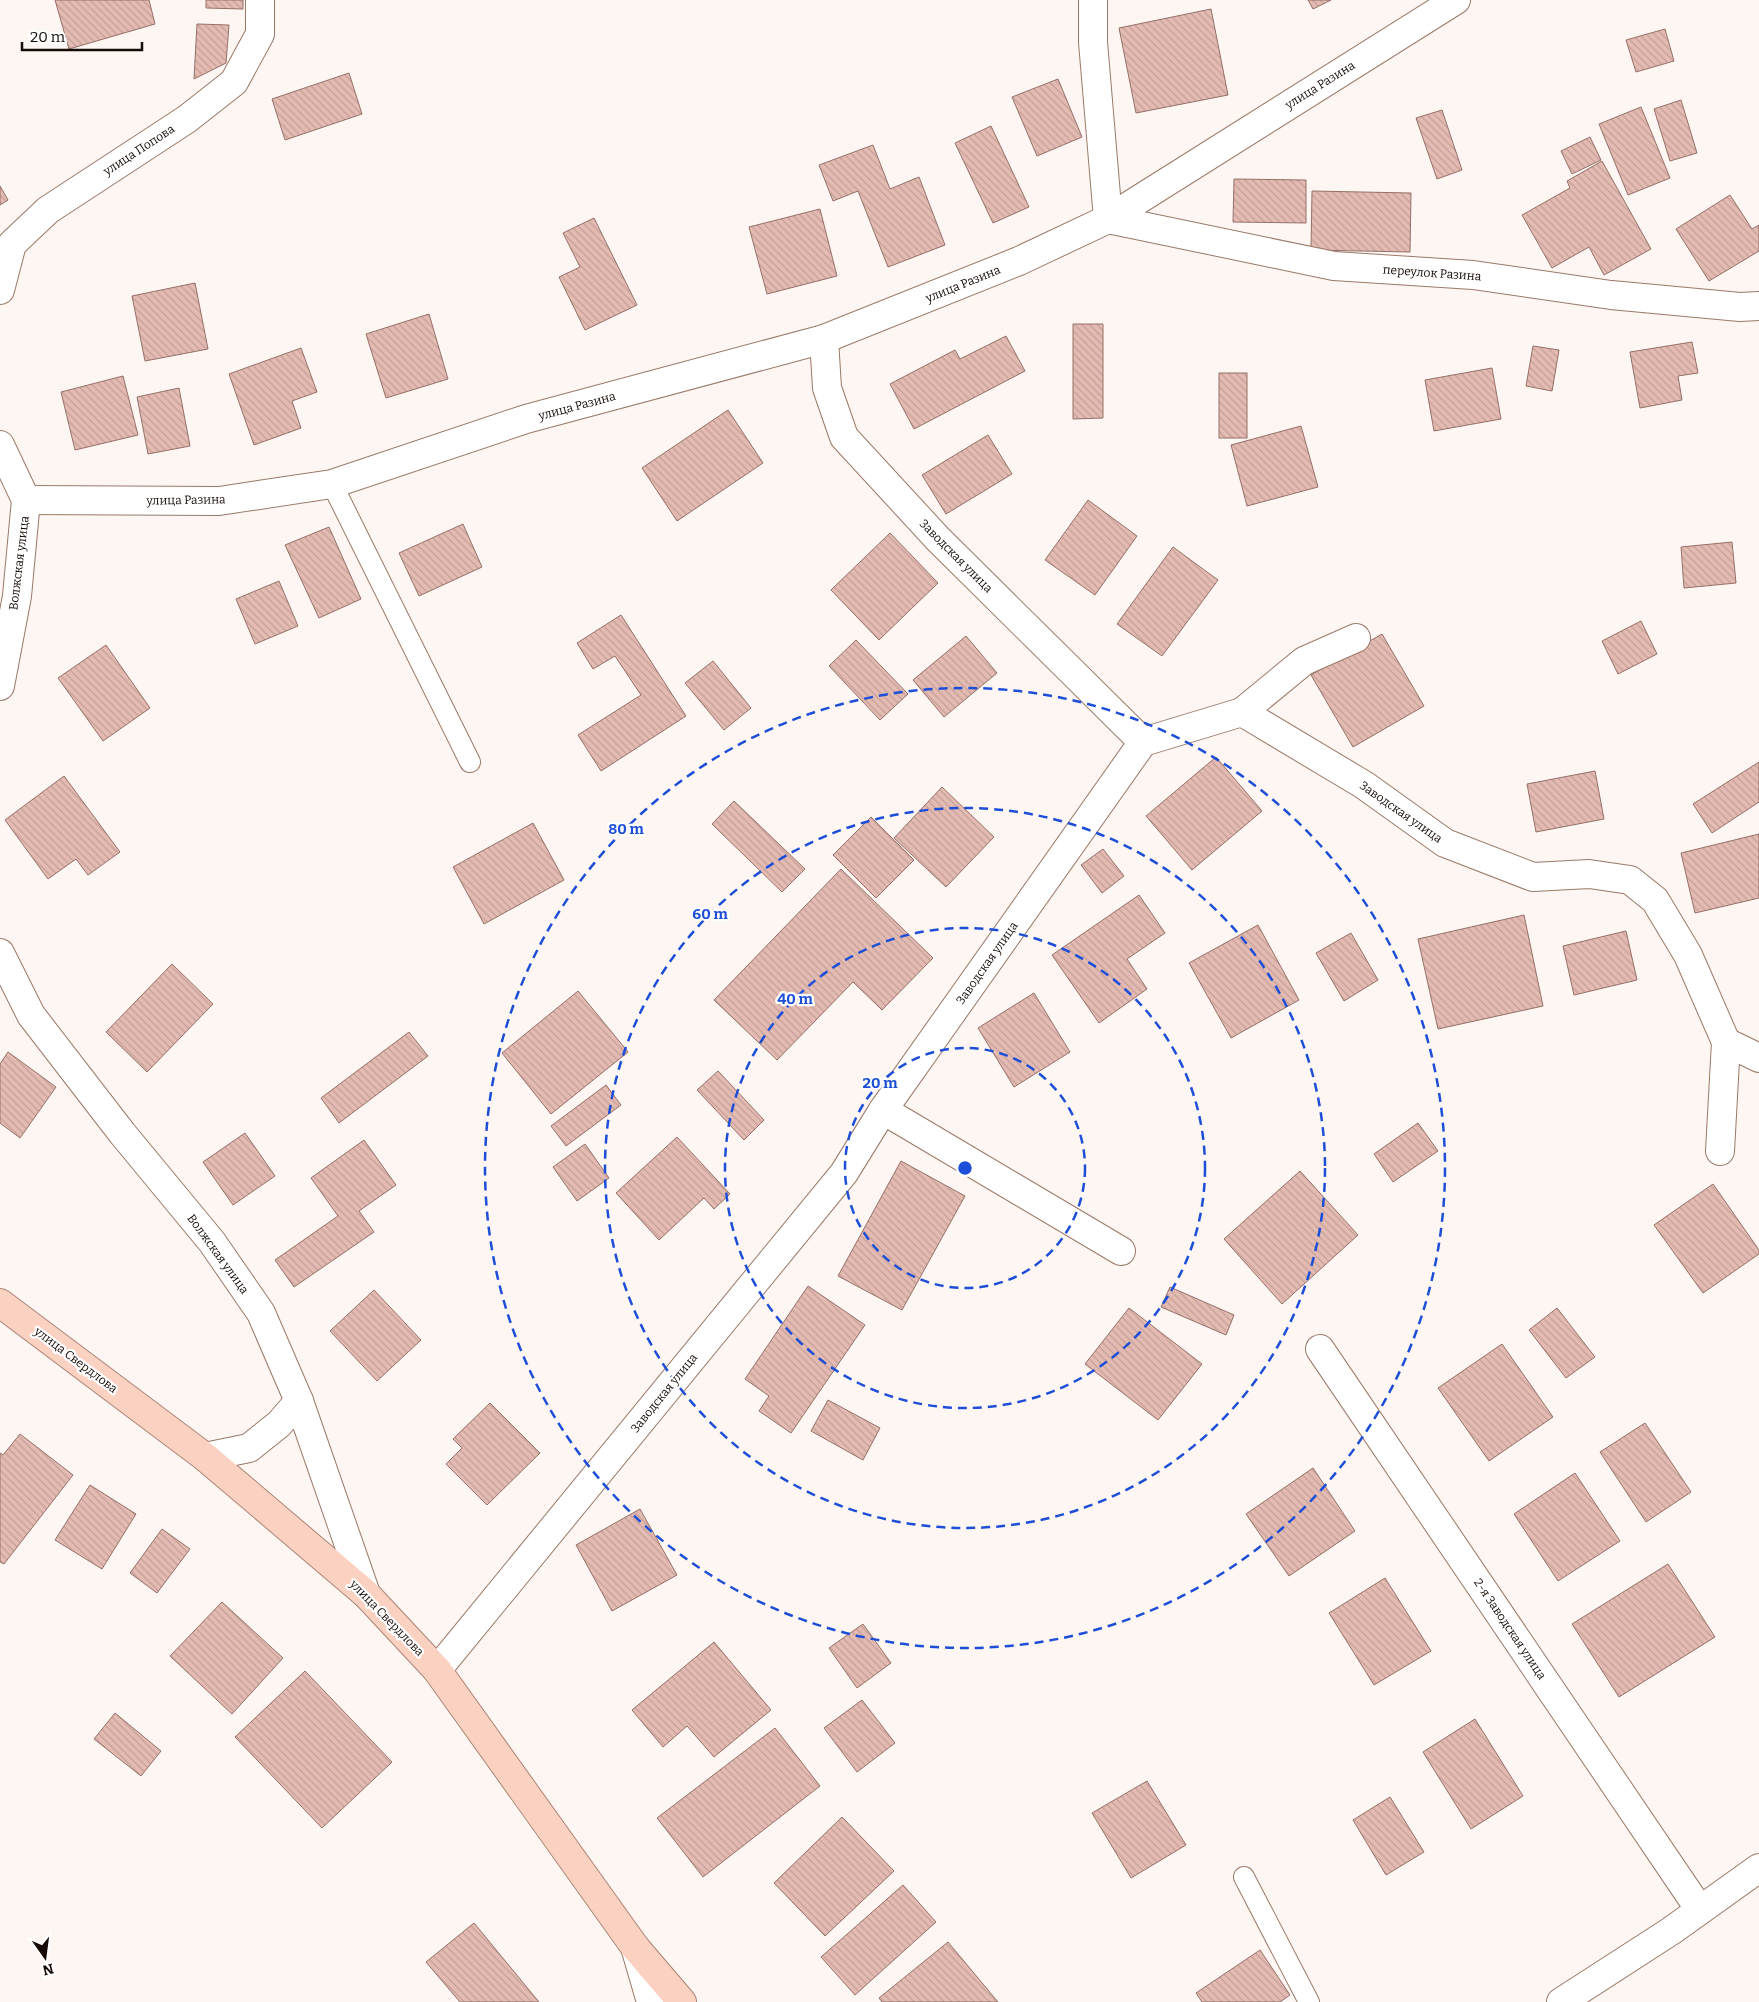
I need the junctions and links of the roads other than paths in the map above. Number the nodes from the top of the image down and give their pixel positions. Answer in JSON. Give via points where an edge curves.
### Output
{"nodes":[{"id":1,"x":260,"y":0,"type":"edge"},
{"id":2,"x":1093,"y":0,"type":"edge"},
{"id":3,"x":1456,"y":0,"type":"edge"},
{"id":4,"x":1108,"y":219,"type":"junction"},
{"id":5,"x":0,"y":290,"type":"edge"},
{"id":6,"x":1759,"y":306,"type":"edge"},
{"id":7,"x":824,"y":339,"type":"junction"},
{"id":8,"x":0,"y":445,"type":"edge"},
{"id":9,"x":332,"y":484,"type":"junction"},
{"id":10,"x":26,"y":500,"type":"junction"},
{"id":11,"x":1356,"y":638,"type":"dead end"},
{"id":12,"x":0,"y":686,"type":"edge"},
{"id":13,"x":1242,"y":712,"type":"junction"},
{"id":14,"x":1143,"y":742,"type":"junction"},
{"id":15,"x":470,"y":762,"type":"dead end"},
{"id":16,"x":0,"y":953,"type":"edge"},
{"id":17,"x":1726,"y":1042,"type":"junction"},
{"id":18,"x":1759,"y":1058,"type":"edge"},
{"id":19,"x":883,"y":1110,"type":"junction"},
{"id":20,"x":1720,"y":1152,"type":"dead end"},
{"id":21,"x":1121,"y":1251,"type":"dead end"},
{"id":22,"x":0,"y":1303,"type":"edge"},
{"id":23,"x":1320,"y":1349,"type":"dead end"},
{"id":24,"x":299,"y":1401,"type":"junction"},
{"id":25,"x":205,"y":1457,"type":"junction"},
{"id":26,"x":366,"y":1594,"type":"junction"},
{"id":27,"x":437,"y":1670,"type":"junction"},
{"id":28,"x":1759,"y":1868,"type":"edge"},
{"id":29,"x":1244,"y":1877,"type":"dead end"},
{"id":30,"x":1700,"y":1910,"type":"junction"},
{"id":31,"x":635,"y":1947,"type":"junction"},
{"id":32,"x":651,"y":2002,"type":"edge"},
{"id":33,"x":682,"y":2002,"type":"edge"},
{"id":34,"x":1309,"y":2002,"type":"edge"},
{"id":35,"x":1562,"y":2002,"type":"edge"}],
"edges":[{"from":1,"to":5,"type":"street","name":"улица Попова","via":[[260,34],[234,82],[187,119],[48,210],[12,244]]},
{"from":2,"to":4,"type":"street","via":[[1093,42]]},
{"from":3,"to":4,"type":"street","name":"улица Разина"},
{"from":4,"to":6,"type":"street","name":"переулок Разина","via":[[1334,266],[1474,275],[1610,296]]},
{"from":4,"to":7,"type":"street","name":"улица Разина","via":[[1019,261]]},
{"from":7,"to":9,"type":"street","name":"улица Разина","via":[[526,419]]},
{"from":7,"to":14,"type":"street","name":"Заводская улица","via":[[827,388],[844,437],[938,540]]},
{"from":8,"to":10,"type":"street","name":"Волжская улица"},
{"from":9,"to":10,"type":"street","name":"улица Разина","via":[[219,501]]},
{"from":9,"to":15,"type":"lane"},
{"from":10,"to":12,"type":"street","name":"Волжская улица","via":[[17,596]]},
{"from":11,"to":13,"type":"street","via":[[1304,661]]},
{"from":13,"to":14,"type":"street"},
{"from":13,"to":17,"type":"street","name":"Заводская улица","via":[[1364,785],[1445,843],[1533,877],[1589,874],[1630,880],[1655,900],[1684,947]]},
{"from":14,"to":19,"type":"street","name":"Заводская улица"},
{"from":16,"to":24,"type":"street","name":"Волжская улица","via":[[31,1014],[122,1134],[212,1242],[261,1313]]},
{"from":17,"to":18,"type":"street"},
{"from":17,"to":20,"type":"street","name":"Заводская улица"},
{"from":19,"to":21,"type":"street"},
{"from":19,"to":27,"type":"street","name":"Заводская улица","via":[[844,1173]]},
{"from":22,"to":25,"type":"highway","name":"улица Свердлова"},
{"from":23,"to":30,"type":"street","name":"2-я Заводская улица"},
{"from":24,"to":25,"type":"street","via":[[279,1424],[249,1448]]},
{"from":24,"to":26,"type":"street","name":"Волжская улица"},
{"from":25,"to":26,"type":"highway","name":"улица Свердлова"},
{"from":26,"to":27,"type":"highway","name":"улица Свердлова"},
{"from":27,"to":31,"type":"highway","name":"улица Свердлова"},
{"from":28,"to":30,"type":"street"},
{"from":29,"to":34,"type":"lane"},
{"from":30,"to":35,"type":"street"},
{"from":31,"to":32,"type":"street","name":"улица Свердлова"},
{"from":31,"to":33,"type":"highway"}]}
